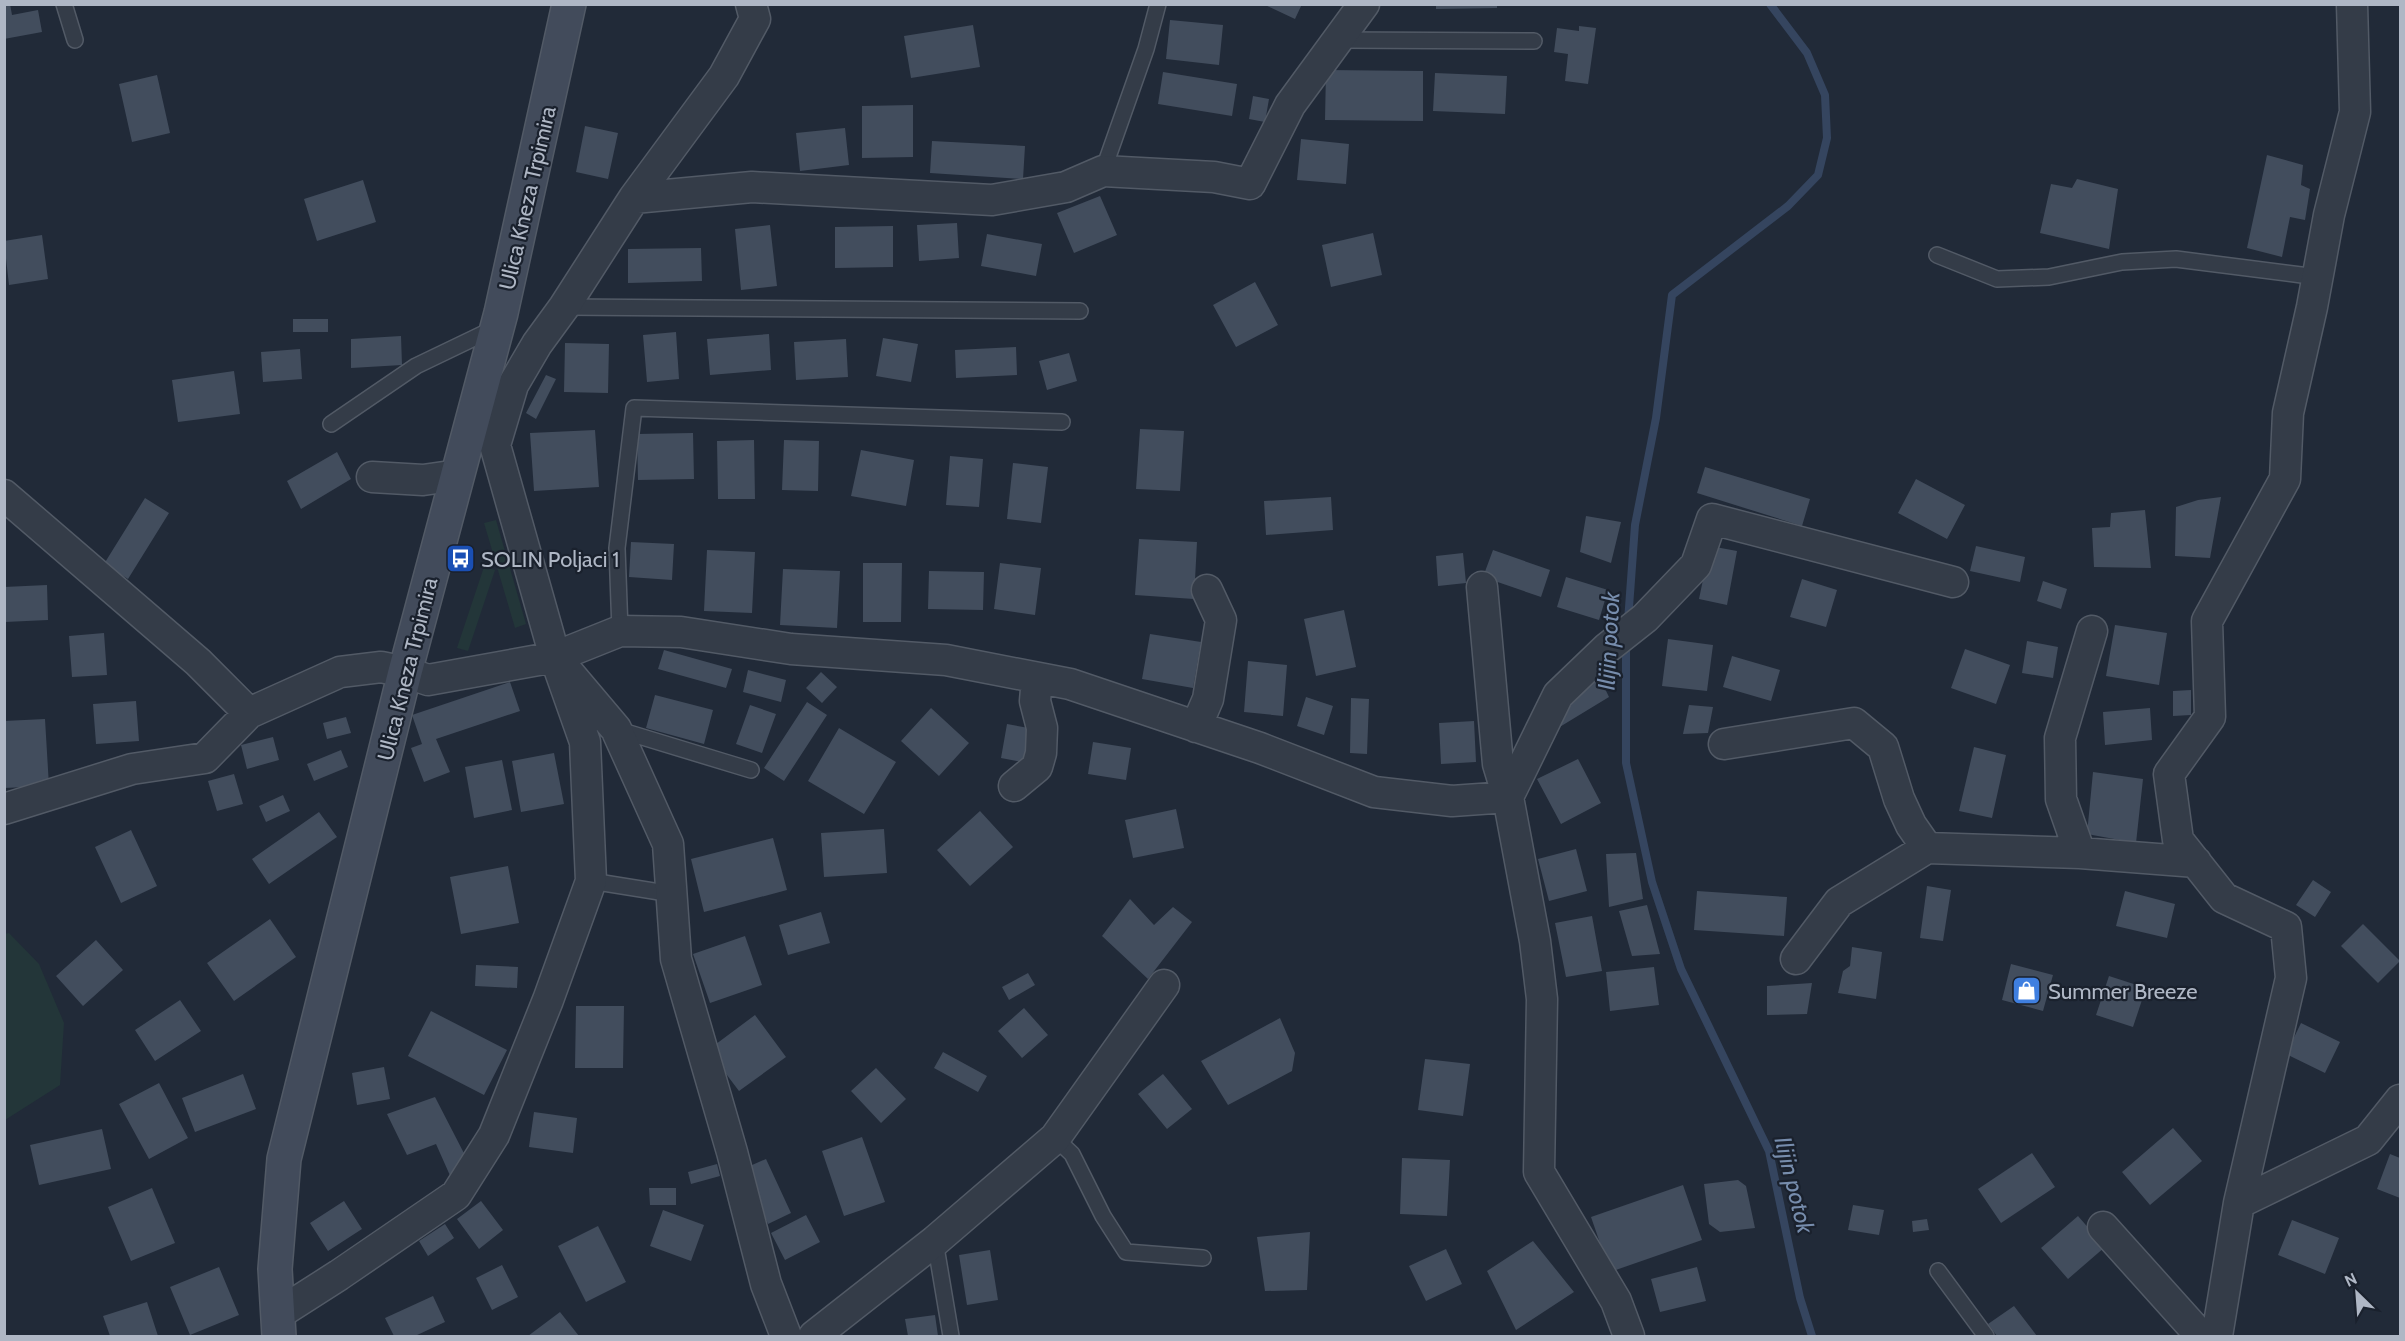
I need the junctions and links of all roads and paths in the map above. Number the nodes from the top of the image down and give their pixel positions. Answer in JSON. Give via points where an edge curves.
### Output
{"nodes":[{"id":1,"x":64,"y":4,"type":"edge"},
{"id":2,"x":569,"y":4,"type":"edge"},
{"id":3,"x":750,"y":4,"type":"edge"},
{"id":4,"x":1158,"y":4,"type":"edge"},
{"id":5,"x":1364,"y":4,"type":"edge"},
{"id":6,"x":2352,"y":4,"type":"edge"},
{"id":7,"x":75,"y":40,"type":"dead end"},
{"id":8,"x":1338,"y":40,"type":"junction"},
{"id":9,"x":1534,"y":41,"type":"dead end"},
{"id":10,"x":1103,"y":171,"type":"junction"},
{"id":11,"x":634,"y":198,"type":"junction"},
{"id":12,"x":1937,"y":255,"type":"dead end"},
{"id":13,"x":2317,"y":277,"type":"junction"},
{"id":14,"x":564,"y":307,"type":"junction"},
{"id":15,"x":1080,"y":311,"type":"dead end"},
{"id":16,"x":497,"y":327,"type":"junction"},
{"id":17,"x":1062,"y":422,"type":"dead end"},
{"id":18,"x":331,"y":424,"type":"dead end"},
{"id":19,"x":458,"y":475,"type":"junction"},
{"id":20,"x":372,"y":477,"type":"dead end"},
{"id":21,"x":4,"y":495,"type":"edge"},
{"id":22,"x":1953,"y":582,"type":"dead end"},
{"id":23,"x":1482,"y":587,"type":"dead end"},
{"id":24,"x":1207,"y":590,"type":"dead end"},
{"id":25,"x":620,"y":631,"type":"junction"},
{"id":26,"x":2092,"y":631,"type":"dead end"},
{"id":27,"x":555,"y":657,"type":"junction"},
{"id":28,"x":405,"y":672,"type":"junction"},
{"id":29,"x":1037,"y":678,"type":"junction"},
{"id":30,"x":249,"y":713,"type":"junction"},
{"id":31,"x":1197,"y":727,"type":"junction"},
{"id":32,"x":616,"y":729,"type":"junction"},
{"id":33,"x":1724,"y":744,"type":"dead end"},
{"id":34,"x":751,"y":770,"type":"dead end"},
{"id":35,"x":1014,"y":786,"type":"dead end"},
{"id":36,"x":1508,"y":797,"type":"junction"},
{"id":37,"x":4,"y":809,"type":"edge"},
{"id":38,"x":1927,"y":848,"type":"junction"},
{"id":39,"x":2080,"y":853,"type":"junction"},
{"id":40,"x":2196,"y":862,"type":"junction"},
{"id":41,"x":591,"y":881,"type":"junction"},
{"id":42,"x":672,"y":894,"type":"junction"},
{"id":43,"x":1796,"y":959,"type":"dead end"},
{"id":44,"x":1164,"y":985,"type":"dead end"},
{"id":45,"x":2400,"y":1100,"type":"edge"},
{"id":46,"x":1055,"y":1138,"type":"junction"},
{"id":47,"x":2239,"y":1203,"type":"junction"},
{"id":48,"x":2103,"y":1227,"type":"dead end"},
{"id":49,"x":935,"y":1241,"type":"junction"},
{"id":50,"x":1203,"y":1258,"type":"dead end"},
{"id":51,"x":1938,"y":1271,"type":"dead end"},
{"id":52,"x":278,"y":1325,"type":"edge"},
{"id":53,"x":786,"y":1336,"type":"edge"},
{"id":54,"x":814,"y":1336,"type":"edge"},
{"id":55,"x":951,"y":1336,"type":"edge"},
{"id":56,"x":1629,"y":1336,"type":"edge"},
{"id":57,"x":1986,"y":1336,"type":"edge"},
{"id":58,"x":2201,"y":1336,"type":"edge"},
{"id":59,"x":2217,"y":1336,"type":"edge"}],
"edges":[{"from":1,"to":7,"type":"lane"},
{"from":2,"to":16,"type":"main road","name":"Ulica Kneza Trpimira"},
{"from":3,"to":11,"type":"street","via":[[755,19],[724,76]]},
{"from":4,"to":10,"type":"lane"},
{"from":5,"to":8,"type":"street"},
{"from":6,"to":13,"type":"street","via":[[2355,112],[2328,215]]},
{"from":8,"to":9,"type":"lane"},
{"from":8,"to":10,"type":"street","via":[[1290,105],[1250,184],[1214,177]]},
{"from":10,"to":11,"type":"street","via":[[1066,188],[992,200],[752,186]]},
{"from":11,"to":14,"type":"street"},
{"from":12,"to":13,"type":"lane","via":[[1997,279],[2049,277],[2122,262],[2176,259]]},
{"from":13,"to":40,"type":"street","via":[[2288,413],[2285,479],[2207,621],[2210,717],[2169,774],[2178,840]]},
{"from":14,"to":15,"type":"lane"},
{"from":14,"to":27,"type":"street","via":[[513,385],[495,445]]},
{"from":16,"to":18,"type":"lane","via":[[416,366]]},
{"from":16,"to":19,"type":"main road","name":"Ulica Kneza Trpimira"},
{"from":17,"to":25,"type":"lane","via":[[634,408],[617,548]]},
{"from":19,"to":20,"type":"street","via":[[423,480]]},
{"from":19,"to":28,"type":"main road","name":"Ulica Kneza Trpimira"},
{"from":21,"to":30,"type":"street","via":[[198,662]]},
{"from":22,"to":36,"type":"street","via":[[1712,519],[1696,565],[1645,618],[1558,695]]},
{"from":23,"to":36,"type":"street","via":[[1498,764]]},
{"from":24,"to":31,"type":"street","via":[[1221,620],[1208,699]]},
{"from":25,"to":27,"type":"street"},
{"from":25,"to":29,"type":"street","via":[[681,632],[791,649],[946,660]]},
{"from":26,"to":39,"type":"street","via":[[2060,738],[2061,799]]},
{"from":27,"to":28,"type":"street","via":[[428,680]]},
{"from":27,"to":32,"type":"street"},
{"from":27,"to":41,"type":"street","via":[[585,742]]},
{"from":28,"to":30,"type":"street","via":[[381,668],[340,672]]},
{"from":28,"to":52,"type":"main road","name":"Ulica Kneza Trpimira","via":[[284,1159],[275,1269]]},
{"from":29,"to":31,"type":"street","via":[[1070,684]]},
{"from":29,"to":35,"type":"street","via":[[1035,701],[1042,728],[1041,753],[1037,767]]},
{"from":30,"to":37,"type":"street","via":[[205,758],[132,769]]},
{"from":31,"to":36,"type":"street","via":[[1374,792],[1452,801]]},
{"from":32,"to":34,"type":"lane"},
{"from":32,"to":42,"type":"street","via":[[668,844]]},
{"from":33,"to":38,"type":"street","via":[[1854,723],[1883,747],[1899,799]]},
{"from":36,"to":56,"type":"street","via":[[1542,999],[1539,1172],[1616,1300]]},
{"from":38,"to":39,"type":"street"},
{"from":38,"to":43,"type":"street","via":[[1839,902]]},
{"from":39,"to":40,"type":"street"},
{"from":40,"to":47,"type":"street","via":[[2224,898],[2286,927],[2290,978]]},
{"from":41,"to":42,"type":"lane"},
{"from":41,"to":52,"type":"street","via":[[494,1135],[456,1195],[339,1275]]},
{"from":42,"to":53,"type":"street","via":[[676,959],[766,1284]]},
{"from":44,"to":46,"type":"street"},
{"from":45,"to":47,"type":"street","via":[[2368,1140]]},
{"from":46,"to":49,"type":"street"},
{"from":46,"to":50,"type":"lane","via":[[1072,1154],[1126,1252]]},
{"from":47,"to":59,"type":"street"},
{"from":48,"to":58,"type":"street"},
{"from":49,"to":54,"type":"street"},
{"from":49,"to":55,"type":"lane"},
{"from":51,"to":57,"type":"lane"}]}
